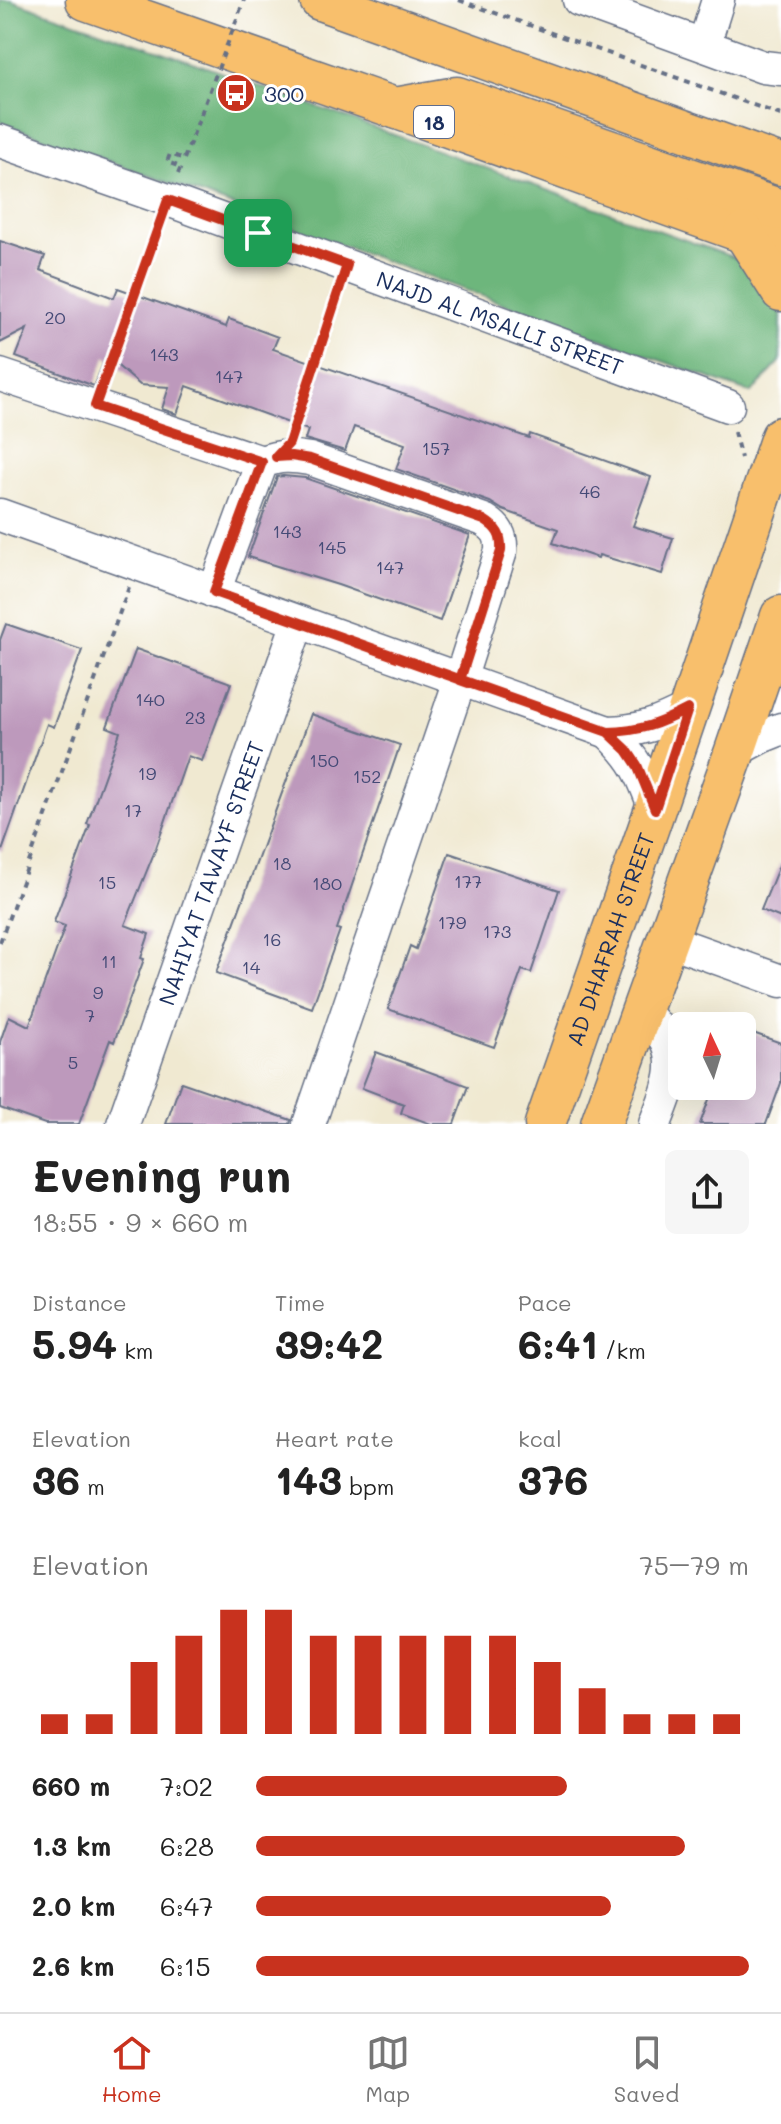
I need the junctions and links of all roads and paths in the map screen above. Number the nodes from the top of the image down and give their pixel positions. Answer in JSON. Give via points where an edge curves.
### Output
{"nodes":[{"id":1,"x":86,"y":0,"type":"edge"},
{"id":2,"x":244,"y":0,"type":"edge"},
{"id":3,"x":320,"y":0,"type":"edge"},
{"id":4,"x":459,"y":0,"type":"edge"},
{"id":5,"x":579,"y":0,"type":"edge"},
{"id":6,"x":718,"y":0,"type":"edge"},
{"id":7,"x":704,"y":45,"type":"junction"},
{"id":8,"x":781,"y":69,"type":"edge"},
{"id":9,"x":395,"y":108,"type":"junction"},
{"id":10,"x":781,"y":115,"type":"edge"},
{"id":11,"x":0,"y":141,"type":"edge"},
{"id":12,"x":777,"y":160,"type":"edge"},
{"id":13,"x":168,"y":200,"type":"junction"},
{"id":14,"x":781,"y":210,"type":"edge"},
{"id":15,"x":744,"y":233,"type":"junction"},
{"id":16,"x":781,"y":246,"type":"edge"},
{"id":17,"x":347,"y":265,"type":"junction"},
{"id":18,"x":781,"y":291,"type":"edge"},
{"id":19,"x":0,"y":375,"type":"edge"},
{"id":20,"x":95,"y":406,"type":"junction"},
{"id":21,"x":728,"y":406,"type":"joint"},
{"id":22,"x":781,"y":437,"type":"edge"},
{"id":23,"x":269,"y":459,"type":"junction"},
{"id":24,"x":765,"y":483,"type":"junction"},
{"id":25,"x":0,"y":515,"type":"edge"},
{"id":26,"x":138,"y":564,"type":"junction"},
{"id":27,"x":214,"y":592,"type":"junction"},
{"id":28,"x":781,"y":616,"type":"edge"},
{"id":29,"x":298,"y":622,"type":"junction"},
{"id":30,"x":764,"y":665,"type":"junction"},
{"id":31,"x":460,"y":680,"type":"junction"},
{"id":32,"x":688,"y":709,"type":"junction"},
{"id":33,"x":781,"y":711,"type":"edge"},
{"id":34,"x":781,"y":729,"type":"edge"},
{"id":35,"x":608,"y":732,"type":"junction"},
{"id":36,"x":735,"y":751,"type":"junction"},
{"id":37,"x":655,"y":809,"type":"junction"},
{"id":38,"x":667,"y":940,"type":"junction"},
{"id":39,"x":0,"y":942,"type":"edge"},
{"id":40,"x":781,"y":981,"type":"edge"},
{"id":41,"x":642,"y":1010,"type":"junction"},
{"id":42,"x":123,"y":1124,"type":"edge"},
{"id":43,"x":309,"y":1124,"type":"edge"},
{"id":44,"x":545,"y":1124,"type":"edge"},
{"id":45,"x":601,"y":1124,"type":"edge"},
{"id":46,"x":655,"y":1124,"type":"edge"}],
"edges":[{"from":1,"to":9,"type":"main road","number":"18"},
{"from":2,"to":13,"type":"path","bridge":true,"via":[[184,159],[170,154],[167,162],[181,167]]},
{"from":3,"to":12,"type":"main road"},
{"from":4,"to":10,"type":"path"},
{"from":5,"to":7,"type":"street"},
{"from":6,"to":7,"type":"street"},
{"from":7,"to":8,"type":"street"},
{"from":9,"to":14,"type":"main road","via":[[457,97]]},
{"from":9,"to":15,"type":"main road","number":"18"},
{"from":11,"to":13,"type":"street","name":"NAJD AL MSALLI STREET"},
{"from":13,"to":17,"type":"street","name":"NAJD AL MSALLI STREET"},
{"from":13,"to":20,"type":"path"},
{"from":15,"to":16,"type":"main road","number":"18"},
{"from":15,"to":18,"type":"main road"},
{"from":17,"to":21,"type":"street","name":"NAJD AL MSALLI STREET"},
{"from":17,"to":23,"type":"path","via":[[289,443]]},
{"from":19,"to":20,"type":"street"},
{"from":20,"to":23,"type":"street"},
{"from":21,"to":24,"type":"path","via":[[743,464]]},
{"from":22,"to":24,"type":"main road","name":"AD DHAFRAH STREET"},
{"from":23,"to":27,"type":"street"},
{"from":23,"to":31,"type":"street","via":[[310,459],[484,520],[498,531],[501,551]]},
{"from":24,"to":32,"type":"main road","name":"AD DHAFRAH STREET"},
{"from":25,"to":26,"type":"street"},
{"from":26,"to":27,"type":"street"},
{"from":26,"to":39,"type":"path"},
{"from":27,"to":29,"type":"street"},
{"from":28,"to":30,"type":"main road"},
{"from":29,"to":31,"type":"street"},
{"from":29,"to":42,"type":"street","name":"NAHIYAT TAWAYF STREET"},
{"from":30,"to":33,"type":"street"},
{"from":30,"to":36,"type":"main road"},
{"from":31,"to":35,"type":"street"},
{"from":31,"to":43,"type":"street"},
{"from":32,"to":35,"type":"street","via":[[649,728]]},
{"from":32,"to":37,"type":"main road","name":"AD DHAFRAH STREET"},
{"from":34,"to":36,"type":"street"},
{"from":35,"to":37,"type":"street","via":[[637,765]]},
{"from":36,"to":38,"type":"main road"},
{"from":37,"to":44,"type":"main road","name":"AD DHAFRAH STREET"},
{"from":38,"to":40,"type":"street"},
{"from":38,"to":41,"type":"main road"},
{"from":41,"to":45,"type":"main road"},
{"from":41,"to":46,"type":"street","via":[[665,1037],[672,1056],[671,1080]]}]}
